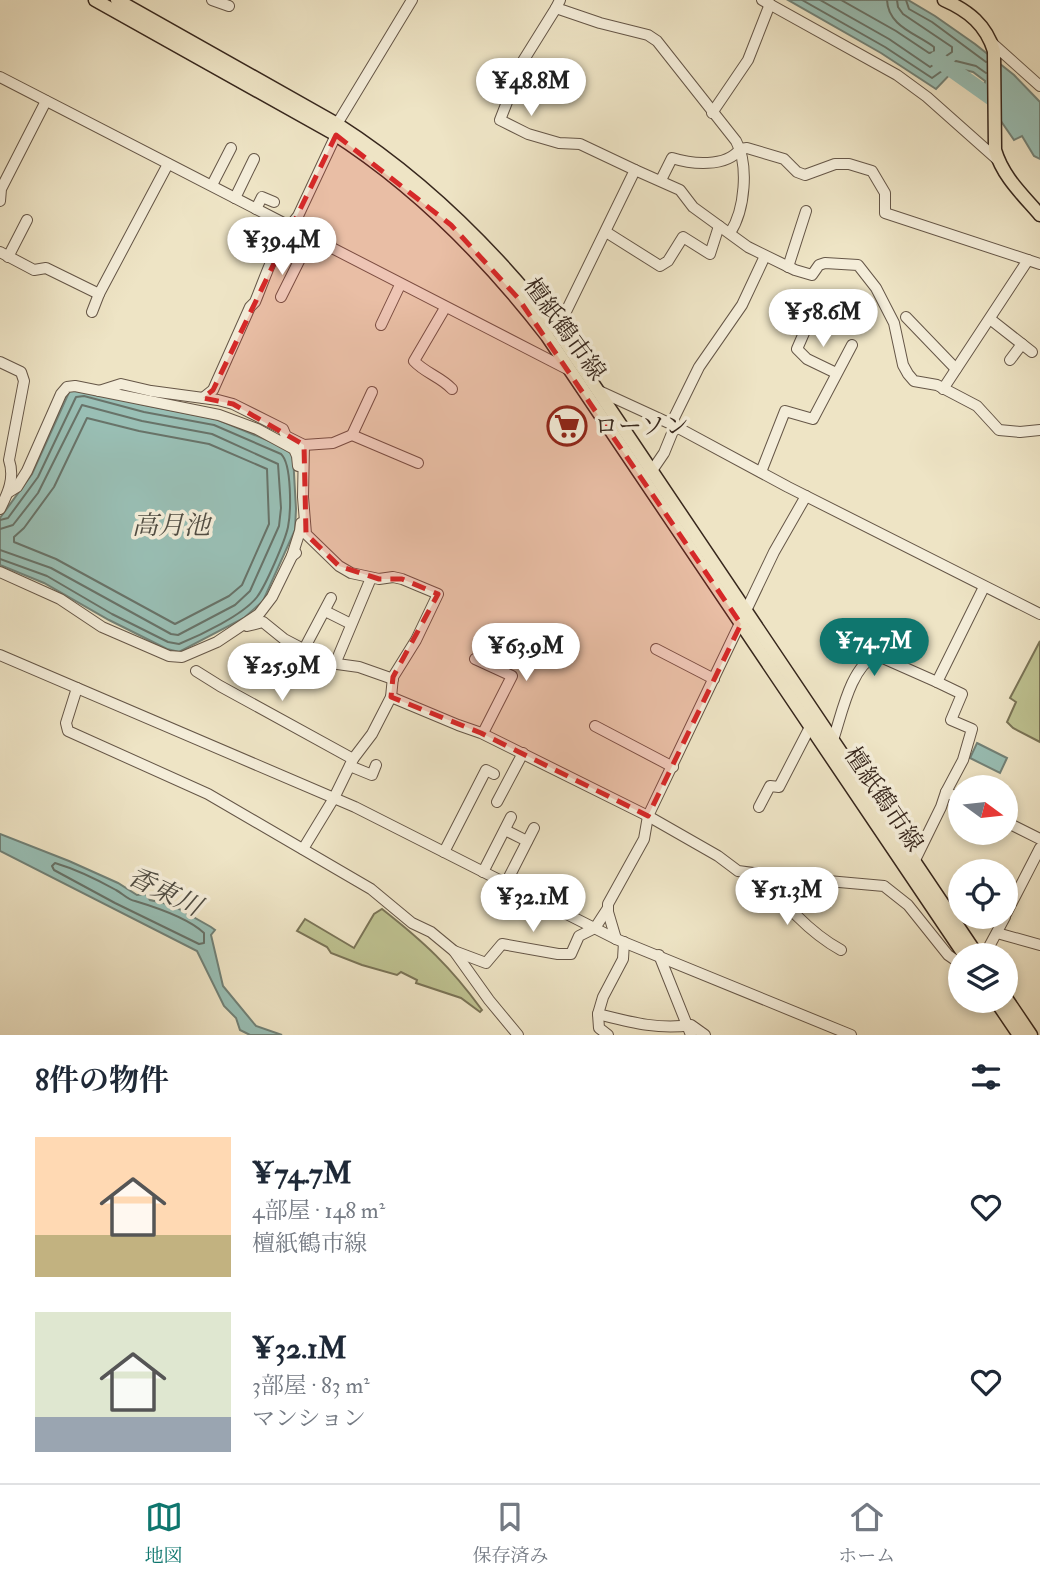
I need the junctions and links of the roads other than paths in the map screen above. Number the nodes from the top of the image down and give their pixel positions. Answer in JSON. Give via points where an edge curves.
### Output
{"nodes":[{"id":1,"x":95,"y":0,"type":"edge"},
{"id":2,"x":212,"y":0,"type":"edge"},
{"id":3,"x":412,"y":0,"type":"edge"},
{"id":4,"x":944,"y":0,"type":"edge"},
{"id":5,"x":122,"y":1,"type":"edge"},
{"id":6,"x":766,"y":2,"type":"edge"},
{"id":7,"x":558,"y":4,"type":"edge"},
{"id":8,"x":229,"y":6,"type":"dead end"},
{"id":9,"x":993,"y":47,"type":"junction"},
{"id":10,"x":0,"y":77,"type":"edge"},
{"id":11,"x":1040,"y":86,"type":"edge"},
{"id":12,"x":46,"y":101,"type":"junction"},
{"id":13,"x":712,"y":113,"type":"junction"},
{"id":14,"x":336,"y":129,"type":"junction"},
{"id":15,"x":231,"y":148,"type":"dead end"},
{"id":16,"x":740,"y":149,"type":"junction"},
{"id":17,"x":997,"y":155,"type":"junction"},
{"id":18,"x":254,"y":159,"type":"dead end"},
{"id":19,"x":168,"y":164,"type":"junction"},
{"id":20,"x":635,"y":170,"type":"junction"},
{"id":21,"x":661,"y":180,"type":"junction"},
{"id":22,"x":212,"y":185,"type":"junction"},
{"id":23,"x":1,"y":188,"type":"edge"},
{"id":24,"x":234,"y":198,"type":"junction"},
{"id":25,"x":0,"y":201,"type":"edge"},
{"id":26,"x":274,"y":202,"type":"dead end"},
{"id":27,"x":256,"y":209,"type":"junction"},
{"id":28,"x":806,"y":211,"type":"dead end"},
{"id":29,"x":1040,"y":215,"type":"edge"},
{"id":30,"x":27,"y":219,"type":"dead end"},
{"id":31,"x":289,"y":226,"type":"junction"},
{"id":32,"x":719,"y":226,"type":"junction"},
{"id":33,"x":606,"y":232,"type":"junction"},
{"id":34,"x":730,"y":233,"type":"junction"},
{"id":35,"x":311,"y":237,"type":"junction"},
{"id":36,"x":4,"y":255,"type":"edge"},
{"id":37,"x":765,"y":256,"type":"junction"},
{"id":38,"x":1028,"y":260,"type":"junction"},
{"id":39,"x":1040,"y":264,"type":"edge"},
{"id":40,"x":788,"y":267,"type":"junction"},
{"id":41,"x":400,"y":285,"type":"junction"},
{"id":42,"x":99,"y":294,"type":"junction"},
{"id":43,"x":281,"y":297,"type":"dead end"},
{"id":44,"x":445,"y":308,"type":"junction"},
{"id":45,"x":92,"y":312,"type":"dead end"},
{"id":46,"x":906,"y":317,"type":"dead end"},
{"id":47,"x":990,"y":319,"type":"junction"},
{"id":48,"x":381,"y":325,"type":"dead end"},
{"id":49,"x":807,"y":326,"type":"dead end"},
{"id":50,"x":557,"y":330,"type":"junction"},
{"id":51,"x":1022,"y":344,"type":"junction"},
{"id":52,"x":852,"y":345,"type":"dead end"},
{"id":53,"x":1032,"y":352,"type":"dead end"},
{"id":54,"x":1010,"y":360,"type":"dead end"},
{"id":55,"x":0,"y":362,"type":"edge"},
{"id":56,"x":956,"y":369,"type":"junction"},
{"id":57,"x":571,"y":371,"type":"junction"},
{"id":58,"x":836,"y":373,"type":"junction"},
{"id":59,"x":943,"y":388,"type":"junction"},
{"id":60,"x":452,"y":389,"type":"dead end"},
{"id":61,"x":597,"y":390,"type":"junction"},
{"id":62,"x":99,"y":391,"type":"junction"},
{"id":63,"x":372,"y":392,"type":"dead end"},
{"id":64,"x":203,"y":398,"type":"junction"},
{"id":65,"x":673,"y":425,"type":"junction"},
{"id":66,"x":1040,"y":430,"type":"edge"},
{"id":67,"x":352,"y":435,"type":"junction"},
{"id":68,"x":304,"y":445,"type":"junction"},
{"id":69,"x":5,"y":458,"type":"edge"},
{"id":70,"x":418,"y":463,"type":"dead end"},
{"id":71,"x":651,"y":471,"type":"junction"},
{"id":72,"x":761,"y":472,"type":"junction"},
{"id":73,"x":5,"y":494,"type":"edge"},
{"id":74,"x":806,"y":496,"type":"junction"},
{"id":75,"x":303,"y":497,"type":"junction"},
{"id":76,"x":0,"y":509,"type":"edge"},
{"id":77,"x":306,"y":534,"type":"junction"},
{"id":78,"x":292,"y":556,"type":"junction"},
{"id":79,"x":0,"y":572,"type":"edge"},
{"id":80,"x":371,"y":578,"type":"junction"},
{"id":81,"x":984,"y":587,"type":"junction"},
{"id":82,"x":331,"y":598,"type":"dead end"},
{"id":83,"x":325,"y":611,"type":"junction"},
{"id":84,"x":1040,"y":614,"type":"edge"},
{"id":85,"x":744,"y":618,"type":"junction"},
{"id":86,"x":351,"y":624,"type":"junction"},
{"id":87,"x":241,"y":627,"type":"junction"},
{"id":88,"x":304,"y":649,"type":"junction"},
{"id":89,"x":656,"y":649,"type":"dead end"},
{"id":90,"x":0,"y":655,"type":"edge"},
{"id":91,"x":475,"y":659,"type":"dead end"},
{"id":92,"x":335,"y":664,"type":"junction"},
{"id":93,"x":196,"y":671,"type":"dead end"},
{"id":94,"x":393,"y":679,"type":"junction"},
{"id":95,"x":715,"y":679,"type":"junction"},
{"id":96,"x":937,"y":682,"type":"junction"},
{"id":97,"x":77,"y":688,"type":"junction"},
{"id":98,"x":391,"y":697,"type":"junction"},
{"id":99,"x":595,"y":726,"type":"dead end"},
{"id":100,"x":810,"y":727,"type":"junction"},
{"id":101,"x":483,"y":733,"type":"junction"},
{"id":102,"x":833,"y":740,"type":"junction"},
{"id":103,"x":523,"y":753,"type":"junction"},
{"id":104,"x":352,"y":762,"type":"junction"},
{"id":105,"x":376,"y":765,"type":"dead end"},
{"id":106,"x":673,"y":767,"type":"junction"},
{"id":107,"x":494,"y":774,"type":"dead end"},
{"id":108,"x":946,"y":792,"type":"joint"},
{"id":109,"x":334,"y":799,"type":"junction"},
{"id":110,"x":497,"y":802,"type":"dead end"},
{"id":111,"x":759,"y":807,"type":"dead end"},
{"id":112,"x":648,"y":816,"type":"junction"},
{"id":113,"x":511,"y":817,"type":"dead end"},
{"id":114,"x":534,"y":828,"type":"dead end"},
{"id":115,"x":1018,"y":828,"type":"edge"},
{"id":116,"x":505,"y":830,"type":"junction"},
{"id":117,"x":1040,"y":839,"type":"edge"},
{"id":118,"x":527,"y":841,"type":"junction"},
{"id":119,"x":1040,"y":848,"type":"edge"},
{"id":120,"x":303,"y":849,"type":"junction"},
{"id":121,"x":444,"y":852,"type":"junction"},
{"id":122,"x":914,"y":862,"type":"junction"},
{"id":123,"x":484,"y":872,"type":"junction"},
{"id":124,"x":759,"y":873,"type":"junction"},
{"id":125,"x":506,"y":883,"type":"junction"},
{"id":126,"x":1018,"y":892,"type":"edge"},
{"id":127,"x":608,"y":908,"type":"junction"},
{"id":128,"x":595,"y":928,"type":"junction"},
{"id":129,"x":999,"y":929,"type":"edge"},
{"id":130,"x":997,"y":933,"type":"junction"},
{"id":131,"x":620,"y":940,"type":"junction"},
{"id":132,"x":956,"y":943,"type":"edge"},
{"id":133,"x":969,"y":943,"type":"edge"},
{"id":134,"x":991,"y":943,"type":"edge"},
{"id":135,"x":1040,"y":945,"type":"edge"},
{"id":136,"x":841,"y":950,"type":"dead end"},
{"id":137,"x":454,"y":951,"type":"junction"},
{"id":138,"x":948,"y":953,"type":"edge"},
{"id":139,"x":659,"y":955,"type":"junction"},
{"id":140,"x":1004,"y":1013,"type":"edge"},
{"id":141,"x":1016,"y":1013,"type":"edge"},
{"id":142,"x":598,"y":1014,"type":"junction"},
{"id":143,"x":690,"y":1030,"type":"edge"},
{"id":144,"x":518,"y":1035,"type":"edge"},
{"id":145,"x":608,"y":1035,"type":"edge"},
{"id":146,"x":705,"y":1035,"type":"edge"},
{"id":147,"x":851,"y":1035,"type":"edge"},
{"id":148,"x":1019,"y":1035,"type":"edge"},
{"id":149,"x":1031,"y":1035,"type":"edge"}],
"edges":[{"from":1,"to":14,"type":"main road","name":"檀紙鶴市線"},
{"from":2,"to":8,"type":"street"},
{"from":3,"to":14,"type":"street"},
{"from":4,"to":9,"type":"main road","via":[[980,23]]},
{"from":5,"to":14,"type":"main road","name":"檀紙鶴市線"},
{"from":6,"to":13,"type":"street","via":[[748,60]]},
{"from":6,"to":17,"type":"street","via":[[897,75]]},
{"from":7,"to":13,"type":"street","via":[[600,23],[657,40]]},
{"from":7,"to":20,"type":"street","via":[[523,61],[500,120],[528,134],[580,144]]},
{"from":9,"to":11,"type":"street"},
{"from":9,"to":17,"type":"main road"},
{"from":10,"to":12,"type":"street"},
{"from":12,"to":19,"type":"street"},
{"from":12,"to":23,"type":"street"},
{"from":13,"to":16,"type":"street"},
{"from":14,"to":31,"type":"street","via":[[298,216]]},
{"from":14,"to":50,"type":"main road","name":"檀紙鶴市線","via":[[408,174],[456,216]]},
{"from":14,"to":57,"type":"main road","name":"檀紙鶴市線","via":[[451,225],[518,298]]},
{"from":15,"to":22,"type":"street"},
{"from":16,"to":21,"type":"street","via":[[737,154],[699,165],[671,158]]},
{"from":16,"to":34,"type":"street","via":[[741,208]]},
{"from":16,"to":38,"type":"street","via":[[784,159],[805,175],[835,163],[872,171],[885,192],[885,213]]},
{"from":17,"to":29,"type":"main road","via":[[1020,195]]},
{"from":18,"to":24,"type":"street"},
{"from":19,"to":22,"type":"street"},
{"from":19,"to":42,"type":"street"},
{"from":20,"to":21,"type":"street"},
{"from":20,"to":33,"type":"street"},
{"from":21,"to":32,"type":"street","via":[[680,190],[693,207]]},
{"from":22,"to":24,"type":"street"},
{"from":23,"to":25,"type":"street"},
{"from":24,"to":27,"type":"street"},
{"from":26,"to":27,"type":"street","via":[[262,197]]},
{"from":27,"to":31,"type":"street"},
{"from":28,"to":40,"type":"street"},
{"from":30,"to":36,"type":"street"},
{"from":31,"to":35,"type":"street"},
{"from":31,"to":64,"type":"street","via":[[213,390]]},
{"from":32,"to":33,"type":"street","via":[[710,254],[683,237],[660,266]]},
{"from":32,"to":34,"type":"street"},
{"from":33,"to":50,"type":"street"},
{"from":34,"to":37,"type":"street"},
{"from":35,"to":41,"type":"street"},
{"from":35,"to":43,"type":"street","via":[[297,276]]},
{"from":36,"to":42,"type":"street","via":[[34,270],[46,268]]},
{"from":37,"to":40,"type":"street"},
{"from":37,"to":65,"type":"street","via":[[742,305],[699,367]]},
{"from":38,"to":39,"type":"street"},
{"from":38,"to":47,"type":"street"},
{"from":40,"to":59,"type":"street","via":[[812,275],[825,263],[859,265],[894,323],[908,374],[914,381]]},
{"from":41,"to":44,"type":"street"},
{"from":41,"to":48,"type":"street"},
{"from":42,"to":45,"type":"street"},
{"from":44,"to":57,"type":"street"},
{"from":44,"to":60,"type":"street","via":[[414,361]]},
{"from":46,"to":56,"type":"street"},
{"from":47,"to":51,"type":"street"},
{"from":47,"to":56,"type":"street"},
{"from":49,"to":58,"type":"street","via":[[797,349]]},
{"from":50,"to":61,"type":"main road","name":"檀紙鶴市線"},
{"from":51,"to":53,"type":"street"},
{"from":51,"to":54,"type":"street"},
{"from":52,"to":58,"type":"street"},
{"from":55,"to":69,"type":"street","via":[[21,372],[24,381]]},
{"from":56,"to":59,"type":"street"},
{"from":57,"to":61,"type":"street"},
{"from":57,"to":85,"type":"main road","name":"檀紙鶴市線"},
{"from":58,"to":72,"type":"street","via":[[813,419],[785,411]]},
{"from":59,"to":66,"type":"street","via":[[977,406],[999,430]]},
{"from":61,"to":65,"type":"street"},
{"from":61,"to":71,"type":"main road","name":"檀紙鶴市線"},
{"from":62,"to":64,"type":"street","via":[[121,384]]},
{"from":62,"to":73,"type":"street","via":[[67,387],[22,479]]},
{"from":62,"to":75,"type":"street","via":[[219,415],[257,429],[294,449]]},
{"from":63,"to":67,"type":"street"},
{"from":64,"to":68,"type":"street","via":[[233,404]]},
{"from":65,"to":71,"type":"street","via":[[664,453]]},
{"from":65,"to":72,"type":"street"},
{"from":67,"to":68,"type":"street","via":[[333,443]]},
{"from":67,"to":70,"type":"street"},
{"from":68,"to":75,"type":"street"},
{"from":69,"to":73,"type":"street","via":[[12,470]]},
{"from":71,"to":85,"type":"main road","name":"檀紙鶴市線"},
{"from":72,"to":74,"type":"street"},
{"from":73,"to":76,"type":"street"},
{"from":74,"to":81,"type":"street"},
{"from":74,"to":85,"type":"street"},
{"from":75,"to":77,"type":"street"},
{"from":75,"to":78,"type":"street"},
{"from":77,"to":78,"type":"street"},
{"from":77,"to":80,"type":"street","via":[[339,566]]},
{"from":78,"to":87,"type":"street","via":[[266,607]]},
{"from":79,"to":87,"type":"street","via":[[60,599],[102,627],[169,656],[182,657]]},
{"from":80,"to":86,"type":"street"},
{"from":80,"to":94,"type":"street","via":[[402,579],[438,594]]},
{"from":81,"to":84,"type":"street"},
{"from":81,"to":96,"type":"street"},
{"from":82,"to":83,"type":"street"},
{"from":83,"to":86,"type":"street"},
{"from":83,"to":88,"type":"street"},
{"from":85,"to":95,"type":"street"},
{"from":85,"to":100,"type":"main road","name":"檀紙鶴市線"},
{"from":85,"to":102,"type":"main road","name":"檀紙鶴市線"},
{"from":86,"to":92,"type":"street"},
{"from":87,"to":88,"type":"street","via":[[263,622]]},
{"from":88,"to":92,"type":"street"},
{"from":89,"to":95,"type":"street"},
{"from":90,"to":97,"type":"street"},
{"from":91,"to":101,"type":"street","via":[[512,676]]},
{"from":92,"to":94,"type":"street"},
{"from":93,"to":104,"type":"street"},
{"from":94,"to":98,"type":"street"},
{"from":95,"to":106,"type":"street"},
{"from":96,"to":102,"type":"street","via":[[876,655],[867,659],[844,700]]},
{"from":96,"to":108,"type":"street","via":[[962,694],[951,720],[972,729],[963,760]]},
{"from":97,"to":109,"type":"street"},
{"from":97,"to":120,"type":"street","via":[[66,723],[68,731],[208,794]]},
{"from":98,"to":101,"type":"street"},
{"from":98,"to":104,"type":"street"},
{"from":99,"to":106,"type":"street"},
{"from":100,"to":111,"type":"street","via":[[779,787],[770,786]]},
{"from":100,"to":132,"type":"main road","name":"檀紙鶴市線"},
{"from":101,"to":103,"type":"street"},
{"from":102,"to":122,"type":"main road","name":"檀紙鶴市線"},
{"from":103,"to":110,"type":"street"},
{"from":103,"to":112,"type":"street"},
{"from":104,"to":105,"type":"street","via":[[372,775]]},
{"from":104,"to":109,"type":"street"},
{"from":106,"to":112,"type":"street"},
{"from":107,"to":121,"type":"street","via":[[486,770]]},
{"from":108,"to":122,"type":"street"},
{"from":109,"to":120,"type":"street"},
{"from":109,"to":121,"type":"street"},
{"from":112,"to":124,"type":"street","via":[[738,871]]},
{"from":112,"to":127,"type":"street","via":[[644,839]]},
{"from":113,"to":116,"type":"street"},
{"from":114,"to":118,"type":"street"},
{"from":115,"to":117,"type":"street"},
{"from":116,"to":118,"type":"street"},
{"from":116,"to":123,"type":"street"},
{"from":118,"to":125,"type":"street"},
{"from":119,"to":126,"type":"street"},
{"from":120,"to":137,"type":"street","via":[[371,889]]},
{"from":121,"to":123,"type":"street"},
{"from":122,"to":133,"type":"main road","name":"檀紙鶴市線"},
{"from":123,"to":125,"type":"street"},
{"from":124,"to":136,"type":"street","via":[[821,939]]},
{"from":124,"to":138,"type":"street","via":[[795,873],[884,886],[908,905]]},
{"from":125,"to":128,"type":"street"},
{"from":127,"to":128,"type":"street"},
{"from":127,"to":131,"type":"street"},
{"from":128,"to":131,"type":"street"},
{"from":128,"to":137,"type":"street","via":[[579,936],[570,954],[502,944],[486,963]]},
{"from":129,"to":130,"type":"street"},
{"from":130,"to":134,"type":"street"},
{"from":130,"to":135,"type":"street"},
{"from":131,"to":139,"type":"street"},
{"from":131,"to":142,"type":"street","via":[[623,959]]},
{"from":137,"to":144,"type":"street"},
{"from":139,"to":143,"type":"street"},
{"from":139,"to":147,"type":"street"},
{"from":140,"to":148,"type":"main road"},
{"from":141,"to":149,"type":"main road"},
{"from":142,"to":143,"type":"street"},
{"from":142,"to":145,"type":"street","via":[[599,1028]]},
{"from":143,"to":146,"type":"street"}]}
